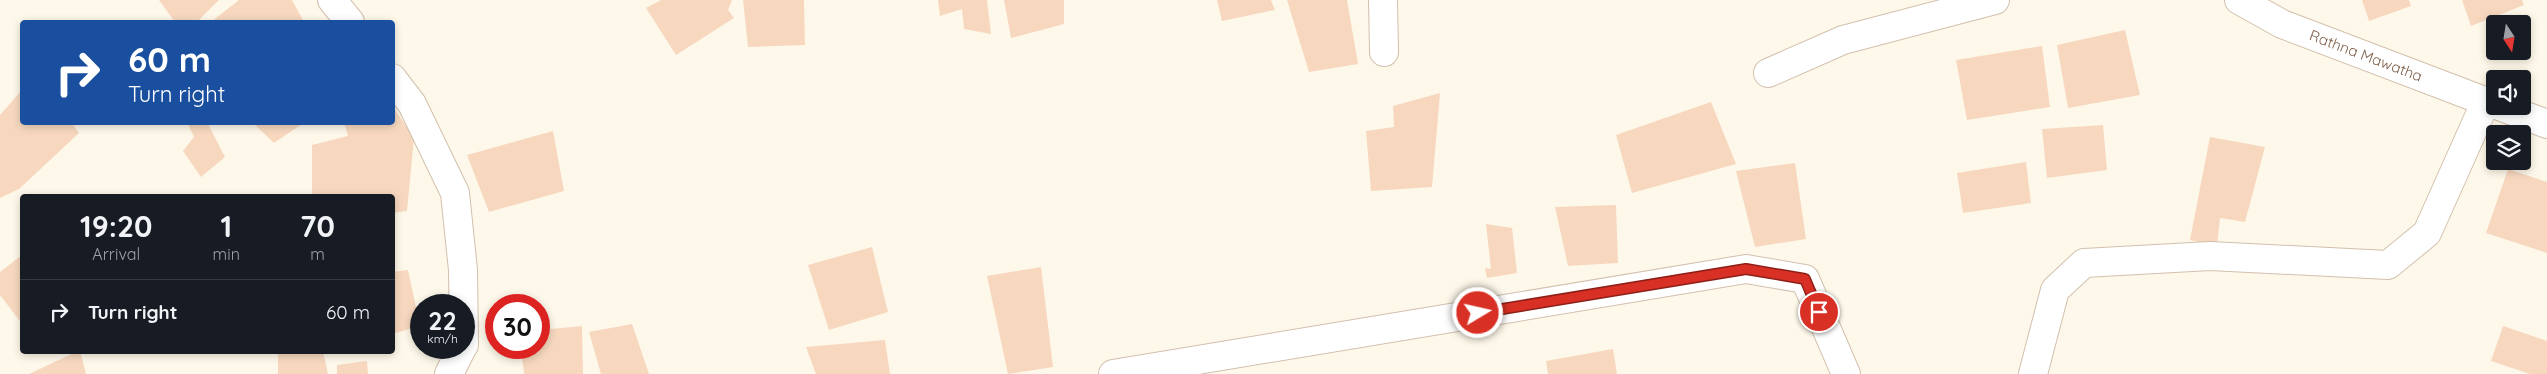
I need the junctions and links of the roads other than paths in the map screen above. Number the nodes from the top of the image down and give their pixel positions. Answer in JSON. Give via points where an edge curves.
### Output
{"nodes":[{"id":1,"x":332,"y":0,"type":"edge"},
{"id":2,"x":1383,"y":0,"type":"edge"},
{"id":3,"x":1995,"y":0,"type":"edge"},
{"id":4,"x":2239,"y":0,"type":"edge"},
{"id":5,"x":348,"y":20,"type":"edge"},
{"id":6,"x":1384,"y":52,"type":"dead end"},
{"id":7,"x":1768,"y":73,"type":"dead end"},
{"id":8,"x":395,"y":82,"type":"edge"},
{"id":9,"x":2486,"y":101,"type":"edge"},
{"id":10,"x":2487,"y":115,"type":"edge"},
{"id":11,"x":2523,"y":115,"type":"edge"},
{"id":12,"x":2547,"y":124,"type":"edge"},
{"id":13,"x":463,"y":294,"type":"edge"},
{"id":14,"x":456,"y":359,"type":"edge"},
{"id":15,"x":449,"y":374,"type":"edge"},
{"id":16,"x":1113,"y":374,"type":"edge"},
{"id":17,"x":1846,"y":374,"type":"edge"},
{"id":18,"x":2033,"y":374,"type":"edge"}],
"edges":[{"from":1,"to":5,"type":"street"},
{"from":2,"to":6,"type":"street"},
{"from":3,"to":7,"type":"street","via":[[1843,40]]},
{"from":4,"to":9,"type":"street","name":"Rathna Mawatha","via":[[2282,24]]},
{"from":8,"to":13,"type":"street","via":[[412,104],[455,193]]},
{"from":10,"to":18,"type":"street","via":[[2427,233],[2388,266],[2210,256],[2084,264],[2055,290]]},
{"from":11,"to":12,"type":"street","name":"Rathna Mawatha"},
{"from":14,"to":15,"type":"street"},
{"from":16,"to":17,"type":"street","via":[[1746,269],[1805,279]]}]}
